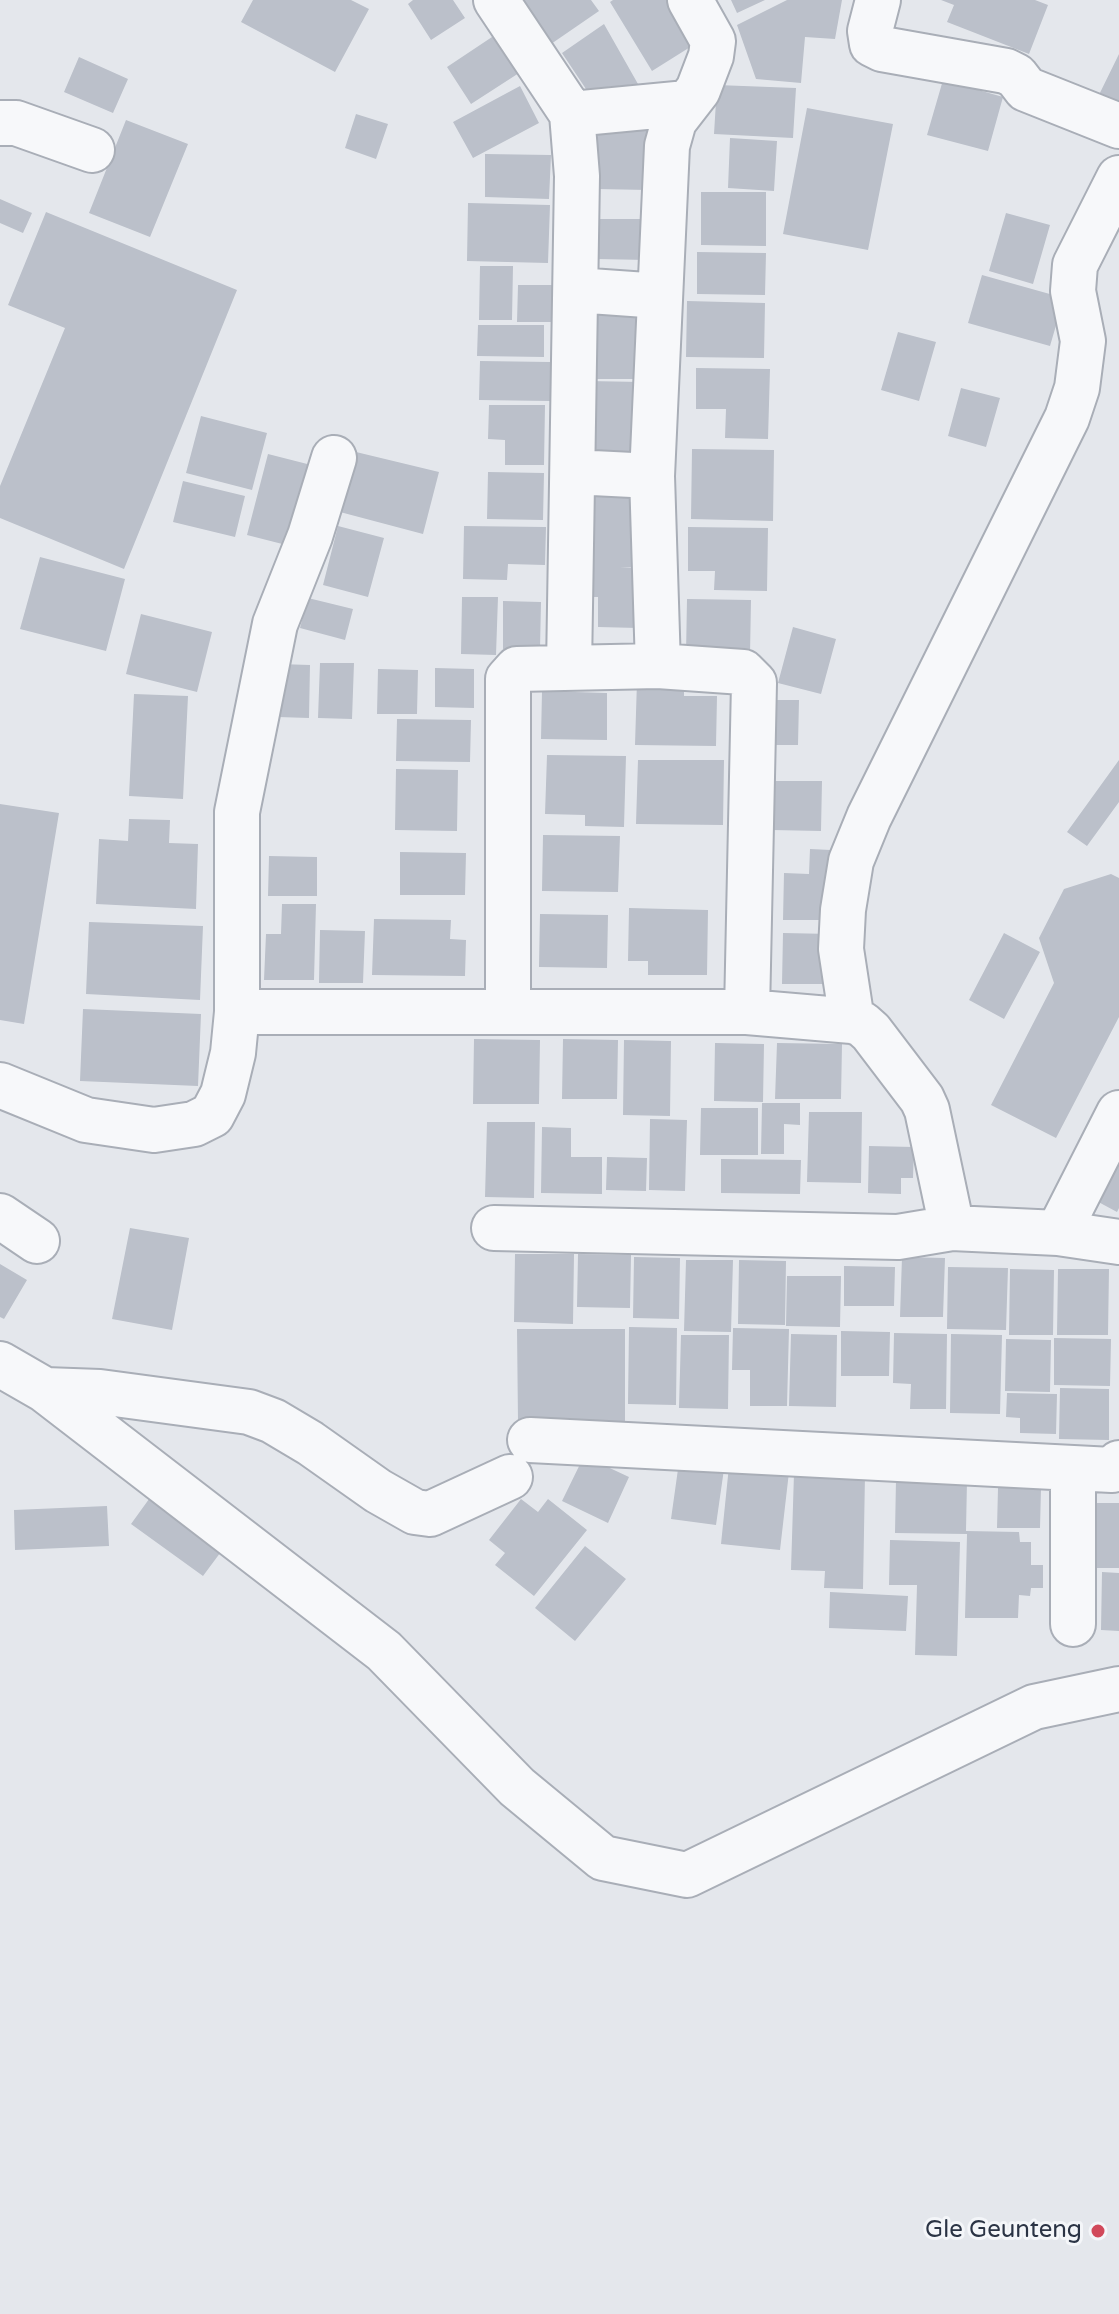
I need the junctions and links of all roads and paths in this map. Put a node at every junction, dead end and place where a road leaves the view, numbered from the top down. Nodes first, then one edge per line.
1 (496, 0) edge
2 (690, 0) edge
3 (878, 0) edge
4 (687, 103) junction
5 (572, 114) junction
6 (0, 123) edge
7 (1119, 126) edge
8 (92, 150) dead end
9 (1119, 178) edge
10 (576, 290) junction
11 (660, 296) junction
12 (334, 458) dead end
13 (573, 472) junction
14 (652, 476) junction
15 (658, 666) junction
16 (569, 668) junction
17 (237, 1012) junction
18 (508, 1012) junction
19 (747, 1012) junction
20 (852, 1021) junction
21 (0, 1085) edge
22 (1119, 1113) edge
23 (0, 1216) edge
24 (494, 1228) dead end
25 (952, 1228) junction
26 (1058, 1233) junction
27 (37, 1241) dead end
28 (1119, 1242) edge
29 (0, 1364) edge
30 (45, 1390) junction
31 (1119, 1463) edge
32 (1073, 1468) junction
33 (1073, 1624) dead end
34 (1119, 1689) edge

1 - 5 street
2 - 4 street
3 - 7 street
4 - 5 street
4 - 11 street
5 - 10 street
6 - 8 street
9 - 20 street
10 - 11 street
10 - 13 street
11 - 14 street
12 - 17 street
13 - 14 street
13 - 16 street
14 - 15 street
15 - 16 street
15 - 19 street
16 - 18 street
17 - 18 street
17 - 21 street
18 - 19 street
19 - 20 street
20 - 25 street
22 - 26 street
23 - 27 street
24 - 25 street
25 - 26 street
26 - 28 street
29 - 30 street
30 - 32 street
30 - 34 street
31 - 32 street
32 - 33 street

